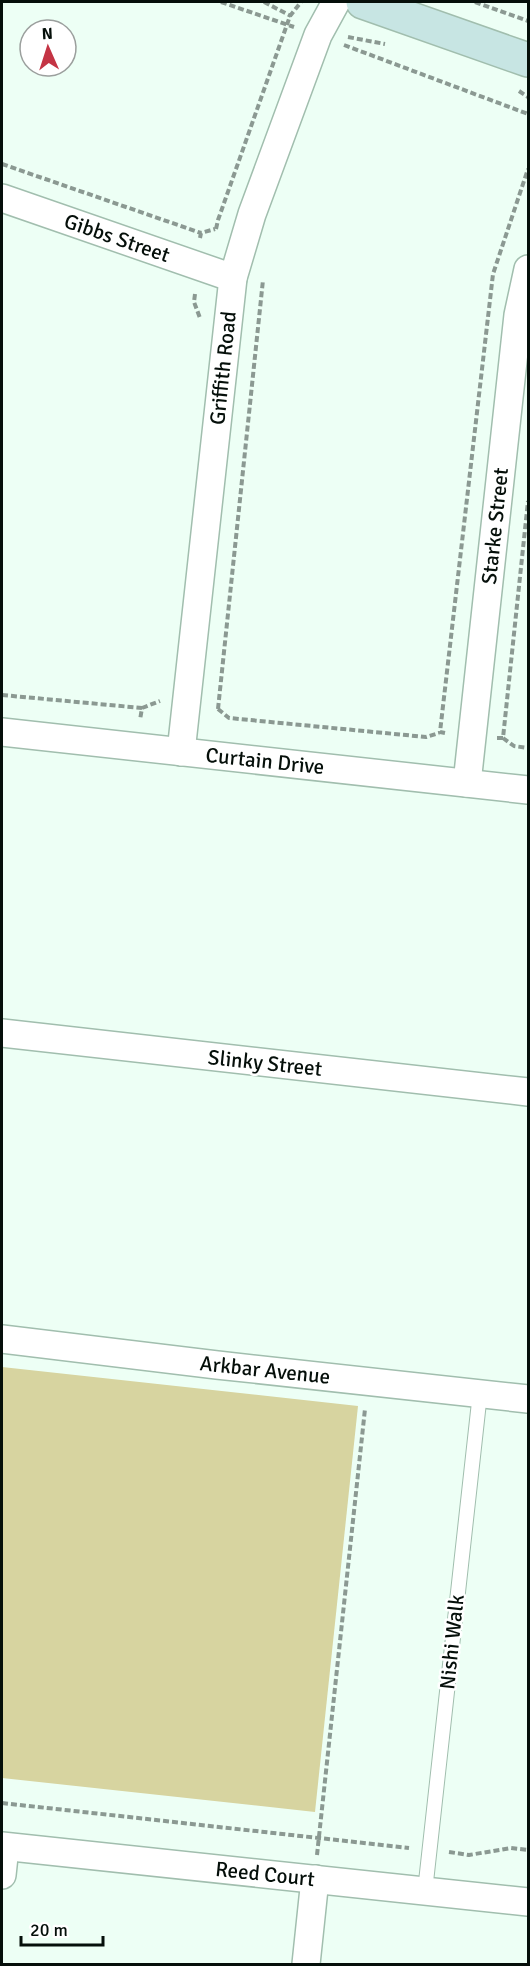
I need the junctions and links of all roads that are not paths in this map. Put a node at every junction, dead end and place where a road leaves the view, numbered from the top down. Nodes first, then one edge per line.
1 (336, 2) edge
2 (368, 3) edge
3 (528, 60) edge
4 (2, 198) edge
5 (528, 269) edge
6 (233, 278) junction
7 (2, 732) edge
8 (181, 752) junction
9 (467, 783) junction
10 (528, 790) edge
11 (2, 1033) edge
12 (528, 1092) edge
13 (2, 1339) edge
14 (480, 1393) junction
15 (528, 1398) edge
16 (3, 1846) edge
17 (2, 1875) edge
18 (315, 1879) junction
19 (425, 1891) junction
20 (528, 1902) edge
21 (306, 1965) edge

1 - 6 street, Griffith Road
2 - 3 street
4 - 6 street, Gibbs Street
5 - 9 street, Starke Street
6 - 8 street, Griffith Road
7 - 8 street, Curtain Drive
8 - 9 street, Curtain Drive
9 - 10 street, Curtain Drive
11 - 12 street, Slinky Street
13 - 14 street, Arkbar Avenue
14 - 15 street, Arkbar Avenue
14 - 19 lane, Nishi Walk
16 - 17 street
16 - 18 street, Reed Court
18 - 19 street, Reed Court
18 - 21 street
19 - 20 street, Reed Court

